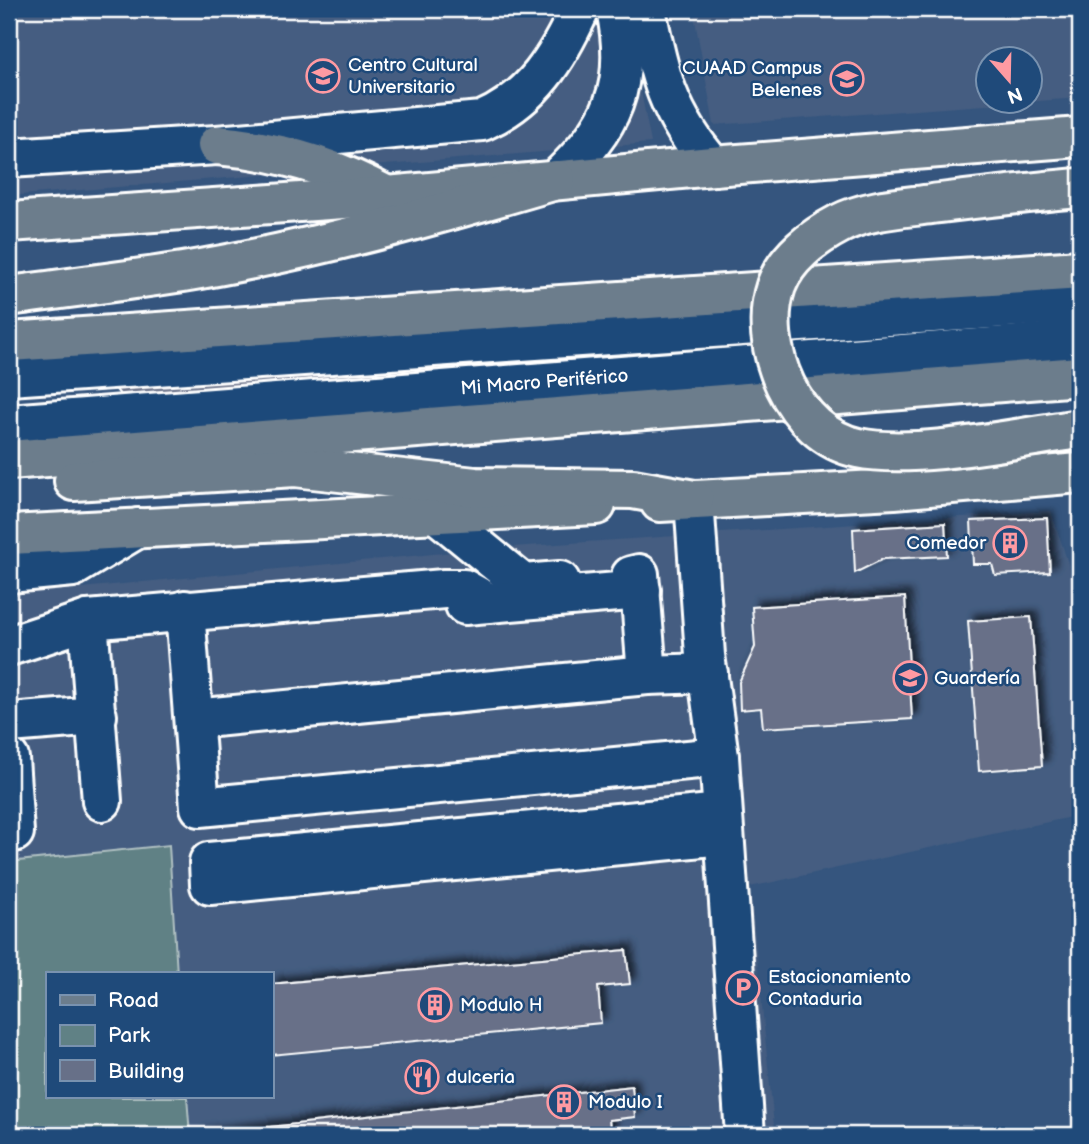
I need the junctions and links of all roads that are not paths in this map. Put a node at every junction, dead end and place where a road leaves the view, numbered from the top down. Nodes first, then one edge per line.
1 (580, 9) edge
2 (632, 13) edge
3 (1080, 136) edge
4 (217, 145) junction
5 (9, 159) edge
6 (713, 166) junction
7 (556, 180) junction
8 (1080, 188) edge
9 (387, 197) junction
10 (9, 222) edge
11 (1080, 270) edge
12 (9, 296) edge
13 (1080, 303) edge
14 (1080, 341) edge
15 (9, 342) edge
16 (9, 376) edge
17 (1080, 376) edge
18 (9, 424) edge
19 (1080, 429) edge
20 (9, 460) edge
21 (1080, 473) edge
22 (9, 485) edge
23 (694, 500) junction
24 (435, 512) junction
25 (138, 528) junction
26 (9, 535) edge
27 (9, 573) edge
28 (640, 582) junction
29 (194, 617) junction
30 (88, 620) junction
31 (9, 646) edge
32 (706, 664) junction
33 (646, 666) junction
34 (202, 709) junction
35 (97, 716) junction
36 (9, 723) edge
37 (718, 748) junction
38 (9, 758) edge
39 (102, 801) dead end
40 (723, 824) junction
41 (9, 832) edge
42 (745, 1135) edge

1 - 4 street
2 - 6 street
2 - 7 street
3 - 6 main road
4 - 5 street
4 - 9 main road
6 - 7 main road
7 - 9 main road
7 - 12 main road
8 - 19 main road, bridge
9 - 10 main road
11 - 15 main road
13 - 16 street
14 - 18 street, Mi Macro Periférico
17 - 20 main road
21 - 23 main road
22 - 23 main road
23 - 24 main road
23 - 32 street
24 - 25 main road
24 - 28 street
25 - 26 main road
25 - 27 street
28 - 29 street
28 - 33 street
29 - 30 street
29 - 34 street
30 - 31 street
30 - 35 street
32 - 33 street
32 - 37 street
33 - 34 street
34 - 37 street
35 - 36 street
35 - 39 street
37 - 40 street
38 - 41 street
40 - 40 street
40 - 42 street

